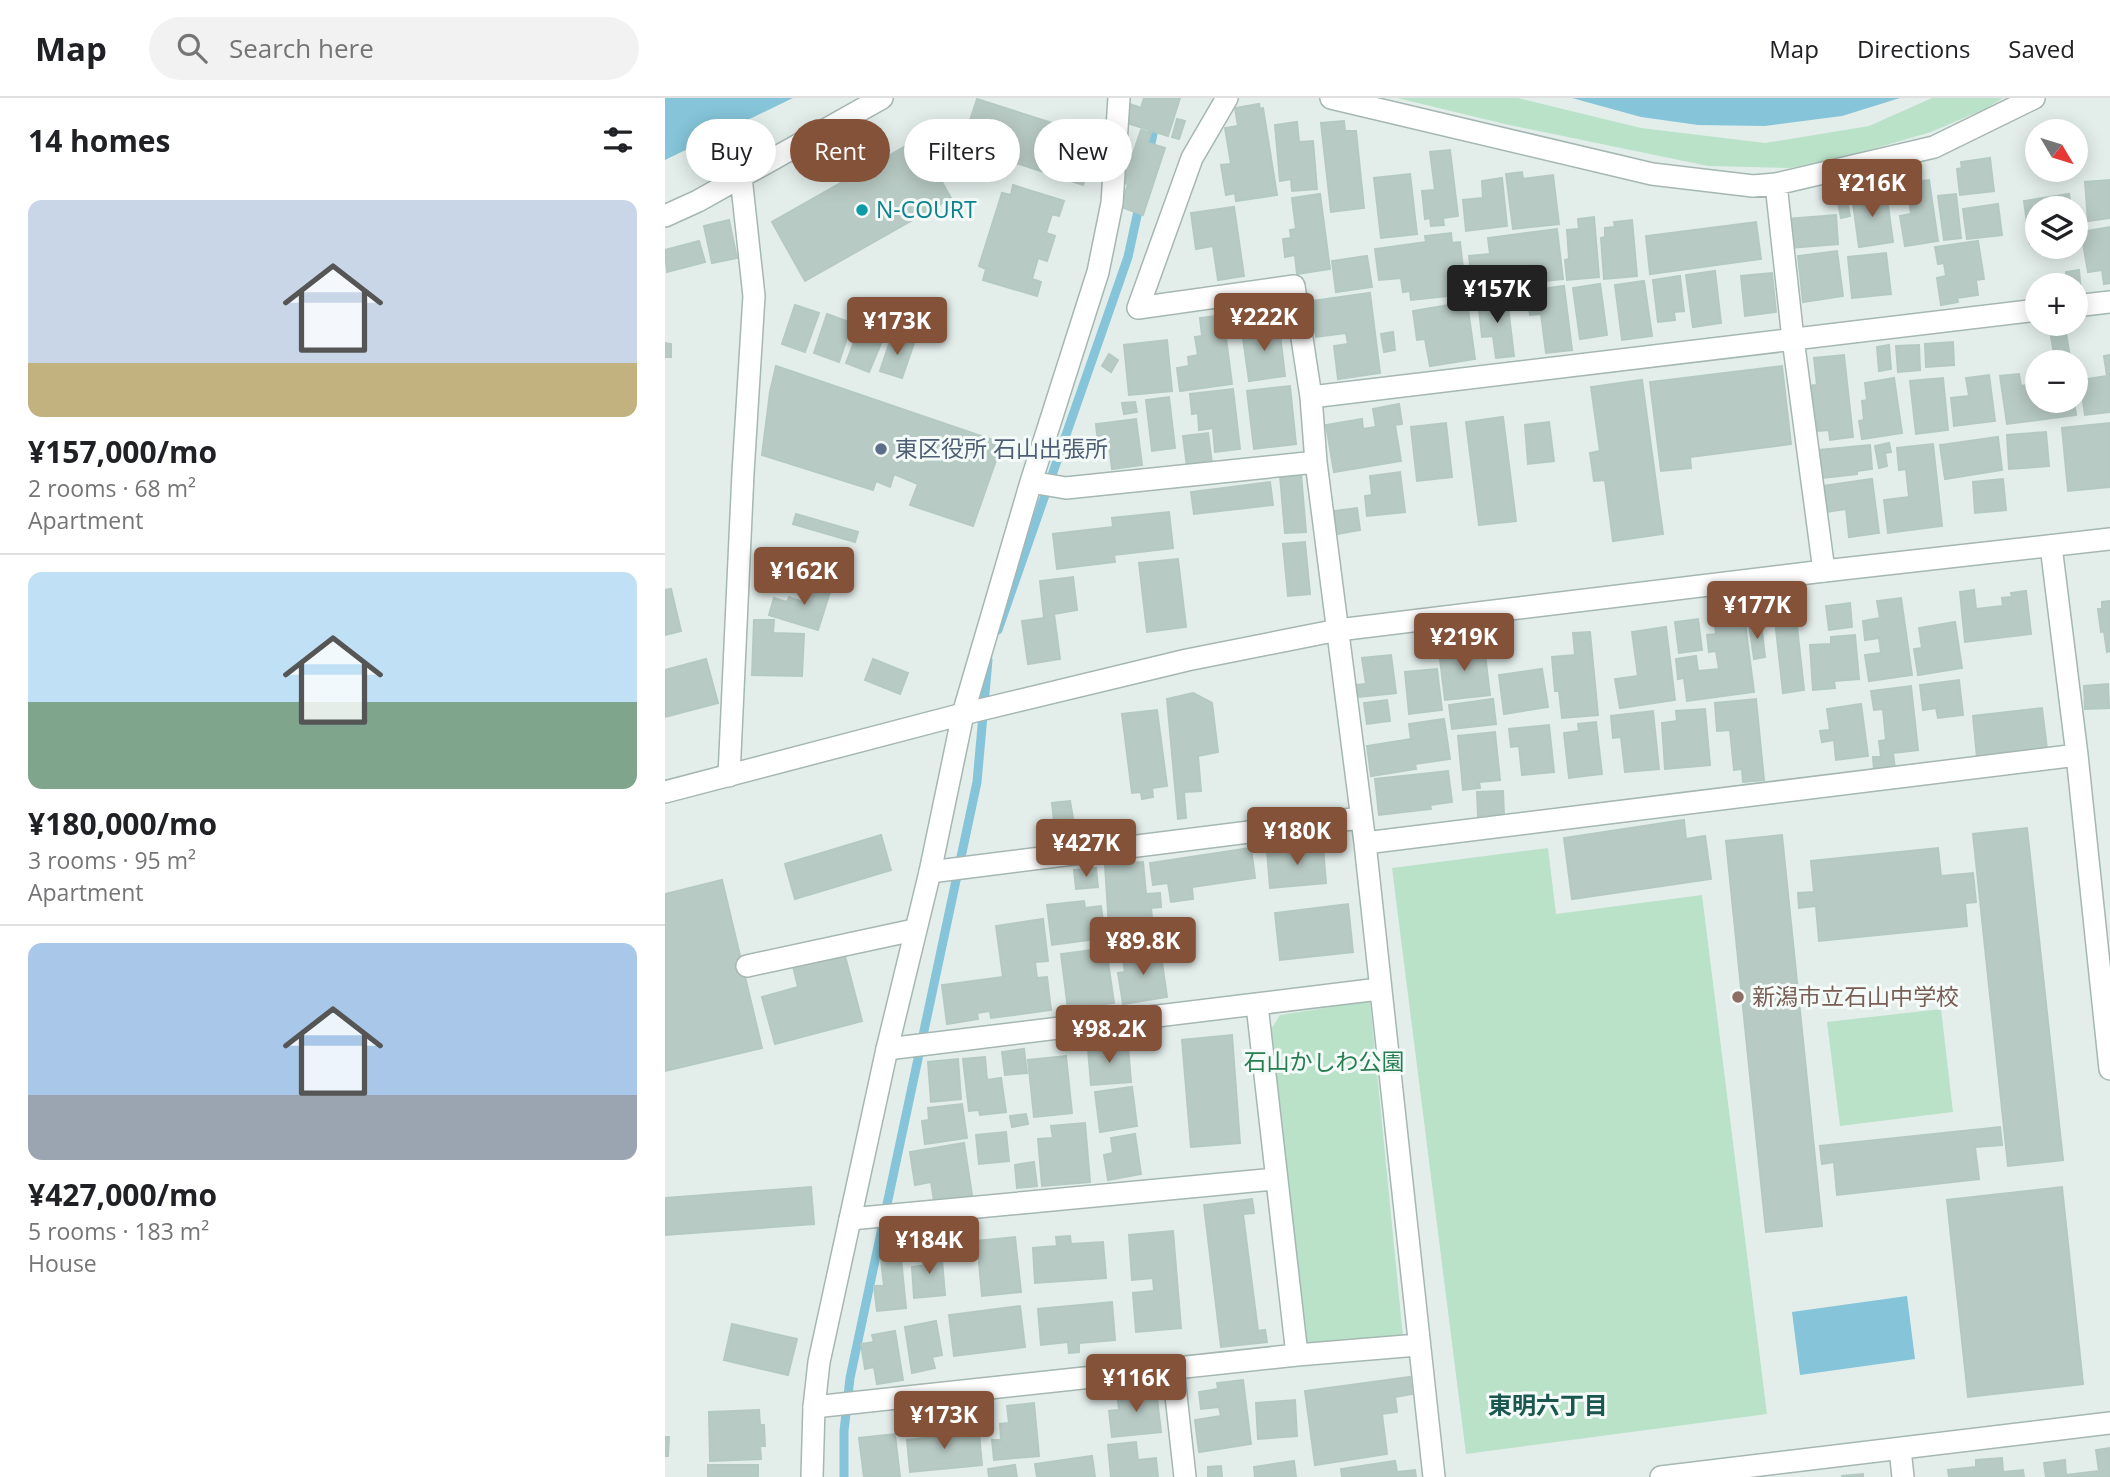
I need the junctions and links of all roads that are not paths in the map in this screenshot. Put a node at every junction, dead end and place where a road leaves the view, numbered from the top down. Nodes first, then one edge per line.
1 (882, 98) edge
2 (1119, 98) edge
3 (1227, 98) edge
4 (1331, 98) edge
5 (2034, 98) edge
6 (776, 157) edge
7 (732, 182) edge
8 (742, 182) edge
9 (1776, 184) junction
10 (665, 216) edge
11 (2110, 302) edge
12 (2088, 305) edge
13 (2025, 311) edge
14 (1793, 339) junction
15 (1311, 397) junction
16 (1316, 462) junction
17 (1031, 482) junction
18 (2110, 539) edge
19 (2050, 546) junction
20 (1824, 571) junction
21 (1338, 630) junction
22 (963, 714) junction
23 (2077, 755) junction
24 (729, 776) junction
25 (665, 792) edge
26 (1360, 818) junction
27 (1365, 843) junction
28 (930, 872) junction
29 (914, 930) junction
30 (747, 966) dead end
31 (1379, 989) junction
32 (1257, 1005) junction
33 (887, 1049) junction
34 (2110, 1069) edge
35 (1275, 1179) junction
36 (850, 1219) junction
37 (1418, 1345) junction
38 (1297, 1355) junction
39 (1173, 1368) junction
40 (814, 1408) junction
41 (2110, 1423) edge
42 (1900, 1449) junction
43 (812, 1477) edge
44 (1185, 1477) edge
45 (1434, 1477) edge
46 (1661, 1477) edge
47 (1903, 1477) edge

1 - 6 street
2 - 17 street
3 - 15 street
4 - 9 street
5 - 9 street
7 - 10 street
8 - 24 street
9 - 14 street
11 - 12 street
13 - 14 street
14 - 15 street
14 - 20 street
15 - 16 street
16 - 17 street
16 - 21 street
17 - 22 street
18 - 19 street
19 - 20 street
19 - 23 street
20 - 21 street
21 - 22 street
21 - 26 street
22 - 24 street
22 - 28 street
23 - 27 street
23 - 34 street
24 - 25 street
26 - 27 street
26 - 28 street
27 - 31 street
28 - 29 street
29 - 30 street
29 - 33 street
31 - 32 street
31 - 37 street
32 - 33 street
32 - 35 street
33 - 36 street
35 - 36 street
35 - 38 street
36 - 40 street
37 - 38 street
37 - 45 street
38 - 39 street
39 - 40 street
39 - 44 street
40 - 43 street
41 - 42 street
42 - 46 street
42 - 47 street

